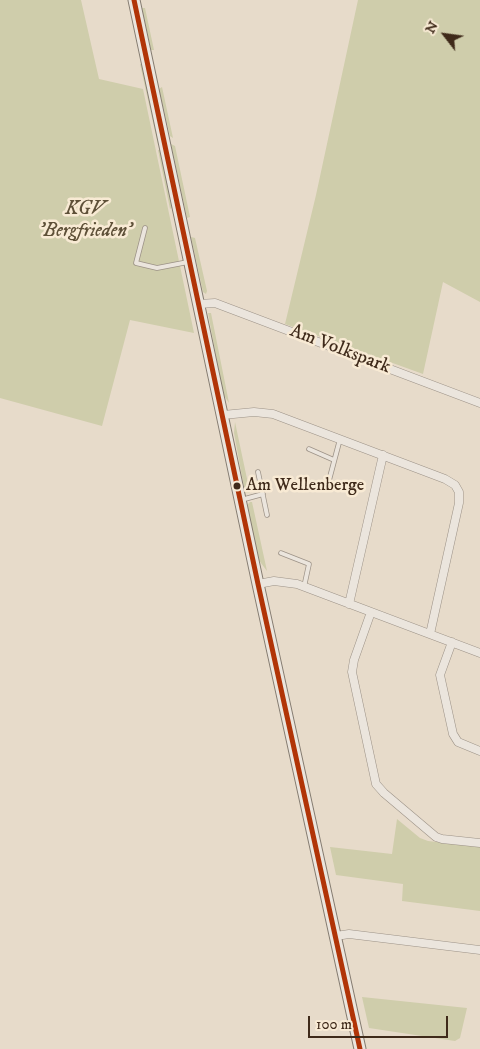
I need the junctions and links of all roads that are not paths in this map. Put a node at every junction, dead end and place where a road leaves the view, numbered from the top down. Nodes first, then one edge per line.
1 (134, 0) edge
2 (145, 228) dead end
3 (190, 261) junction
4 (199, 304) junction
5 (480, 402) edge
6 (223, 415) junction
7 (340, 439) junction
8 (309, 449) dead end
9 (383, 455) junction
10 (334, 460) junction
11 (258, 472) dead end
12 (327, 488) dead end
13 (263, 494) junction
14 (241, 500) junction
15 (267, 515) dead end
16 (282, 553) dead end
17 (258, 584) junction
18 (304, 587) junction
19 (349, 604) junction
20 (371, 612) junction
21 (430, 634) junction
22 (452, 642) junction
23 (480, 653) edge
24 (480, 751) edge
25 (480, 843) edge
26 (336, 936) junction
27 (480, 950) edge
28 (360, 1049) edge

1 - 3 street
2 - 3 lane
3 - 4 street
4 - 5 street, Am Volkspark
4 - 6 street
6 - 7 street
6 - 14 street
7 - 9 street
7 - 10 lane
8 - 10 lane
9 - 19 street
9 - 21 street
10 - 12 lane
11 - 13 lane
13 - 14 lane
13 - 15 lane
14 - 17 street
16 - 18 lane
17 - 18 street
17 - 26 street
18 - 19 street
19 - 20 street
20 - 21 street
20 - 25 street
21 - 22 street
22 - 23 street
22 - 24 street
26 - 27 street
26 - 28 street

